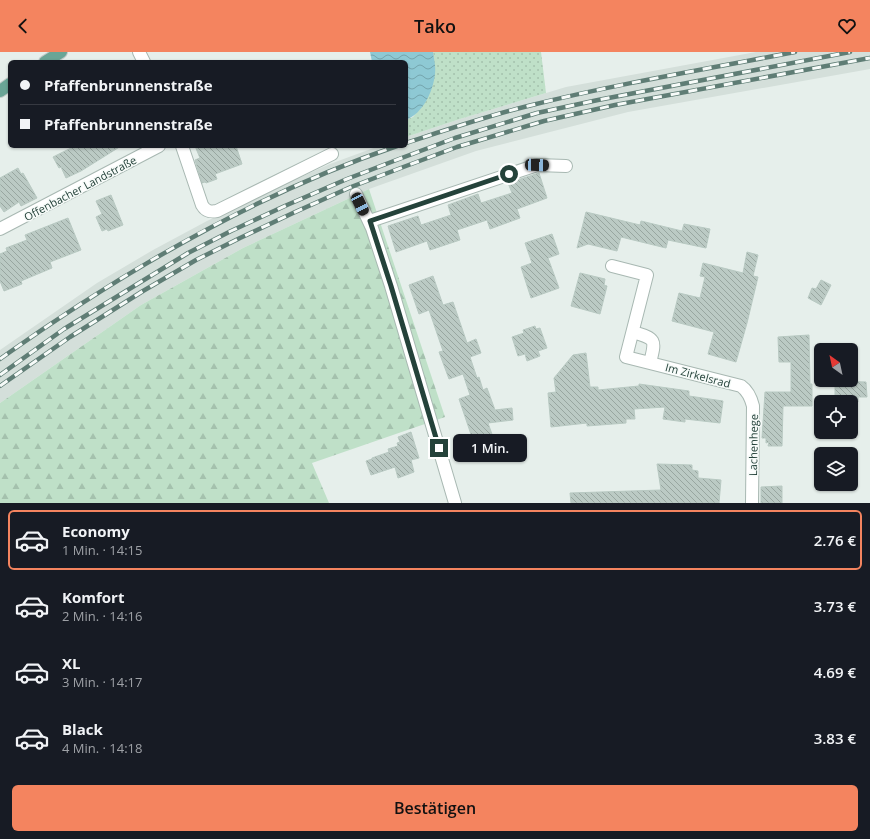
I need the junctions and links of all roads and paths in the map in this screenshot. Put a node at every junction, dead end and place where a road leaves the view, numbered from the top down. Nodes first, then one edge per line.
1 (61, 52) edge
2 (48, 60) edge
3 (155, 148) edge
4 (183, 148) edge
5 (332, 154) dead end
6 (566, 166) dead end
7 (356, 194) dead end
8 (370, 221) junction
9 (0, 229) edge
10 (612, 266) dead end
11 (633, 332) junction
12 (650, 363) junction
13 (745, 389) joint
14 (455, 503) edge
15 (752, 503) edge

1 - 2 main road
3 - 9 street, Offenbacher Landstraße
4 - 5 street
6 - 8 street
7 - 8 street
8 - 14 street
10 - 11 street, Im Zirkelsrad
11 - 12 street, Im Zirkelsrad
11 - 12 street, Im Zirkelsrad
12 - 13 street, Im Zirkelsrad
13 - 15 street, Lachenhege

